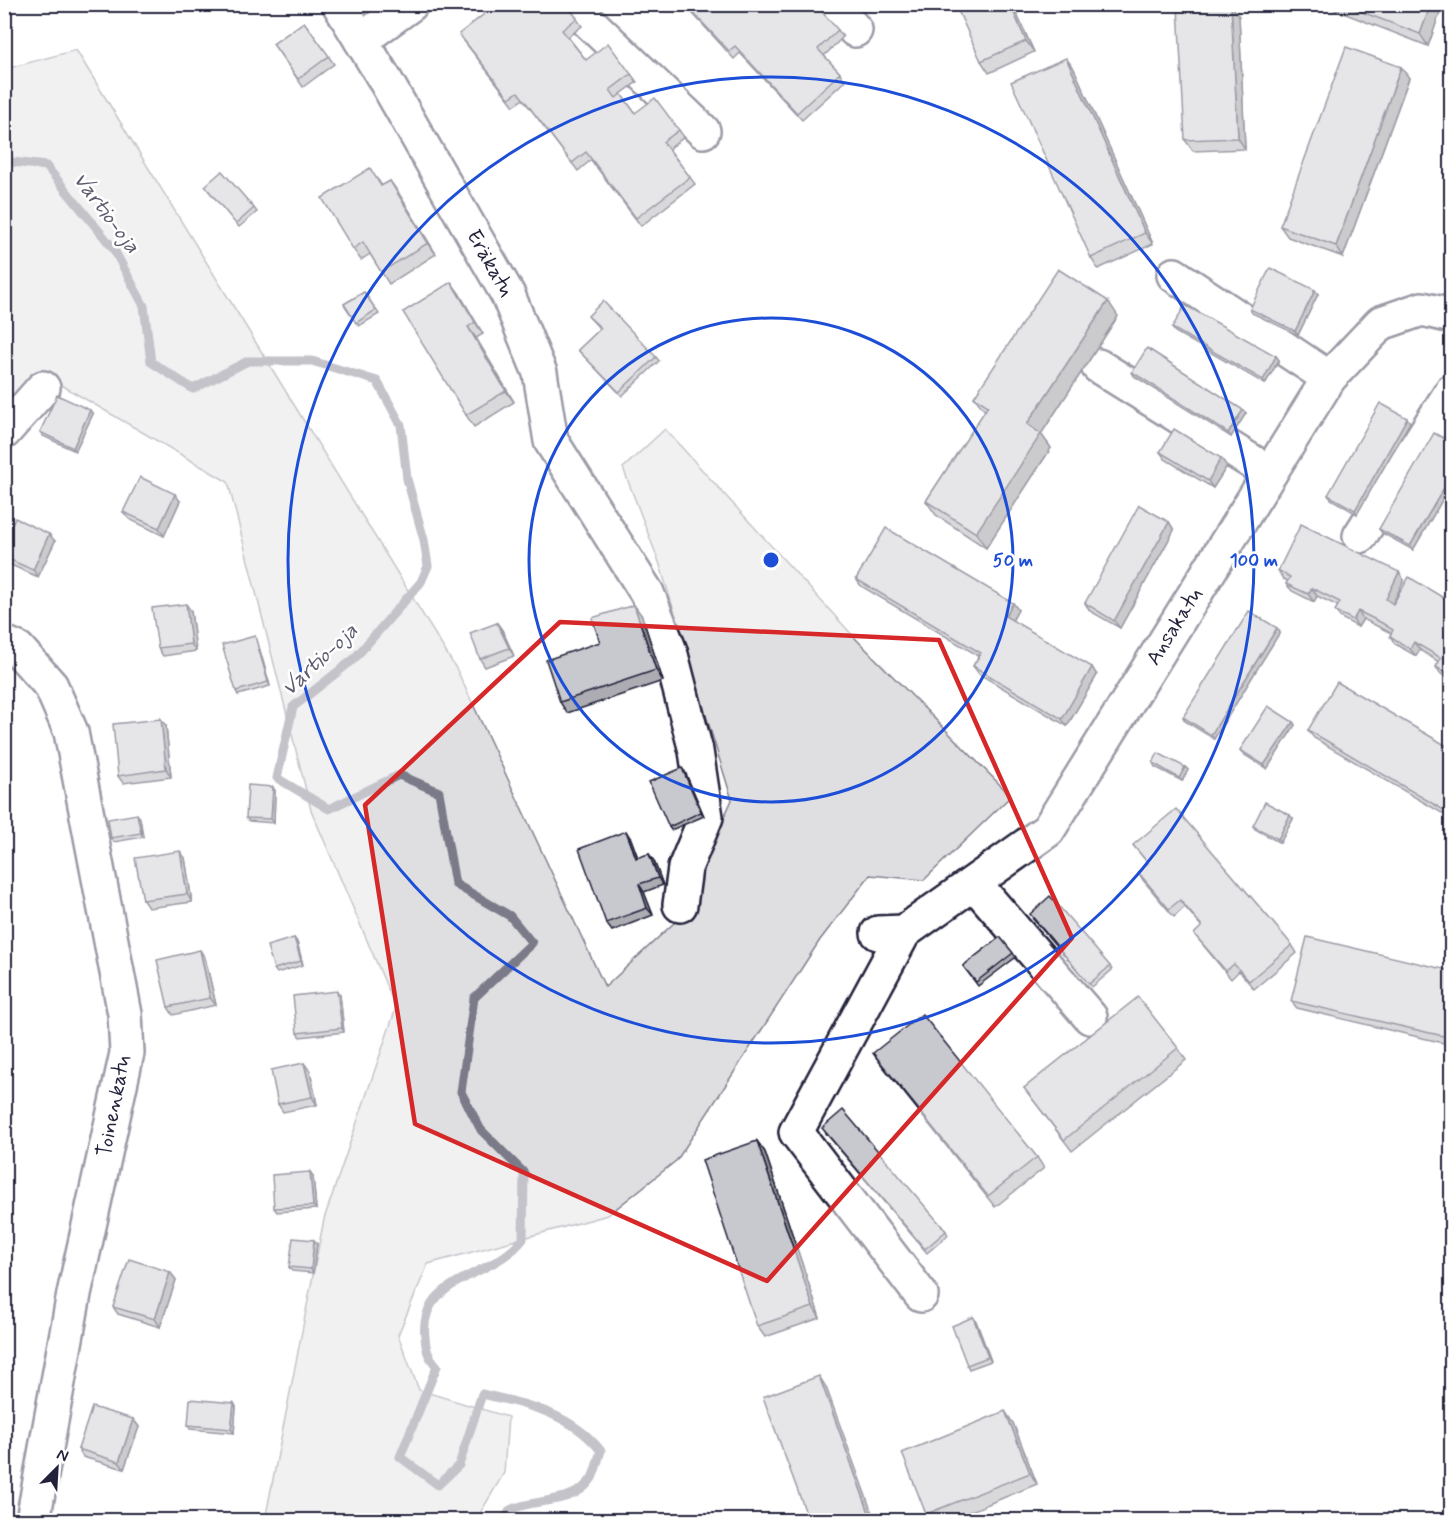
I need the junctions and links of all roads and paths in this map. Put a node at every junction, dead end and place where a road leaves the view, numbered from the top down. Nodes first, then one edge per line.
1 (339, 4) edge
2 (411, 4) edge
3 (577, 4) edge
4 (832, 4) edge
5 (855, 30) dead end
6 (361, 40) junction
7 (703, 131) dead end
8 (1174, 275) dead end
9 (1452, 316) edge
10 (1098, 366) dead end
11 (1329, 378) junction
12 (43, 388) dead end
13 (1452, 392) edge
14 (4, 432) edge
15 (1270, 473) junction
16 (1360, 536) dead end
17 (4, 643) edge
18 (974, 883) junction
19 (680, 905) dead end
20 (1090, 1017) dead end
21 (921, 1294) dead end
22 (33, 1521) edge

1 - 6 street, Eräkatu
2 - 6 street
3 - 7 street
4 - 5 street
6 - 19 street, Eräkatu
8 - 11 street
9 - 11 street, Ansakatu
10 - 15 street
11 - 15 street, Ansakatu
12 - 14 street
13 - 16 street
15 - 18 street, Ansakatu
17 - 22 street, Toinenkatu
18 - 20 street
18 - 21 street, Ansakatu

